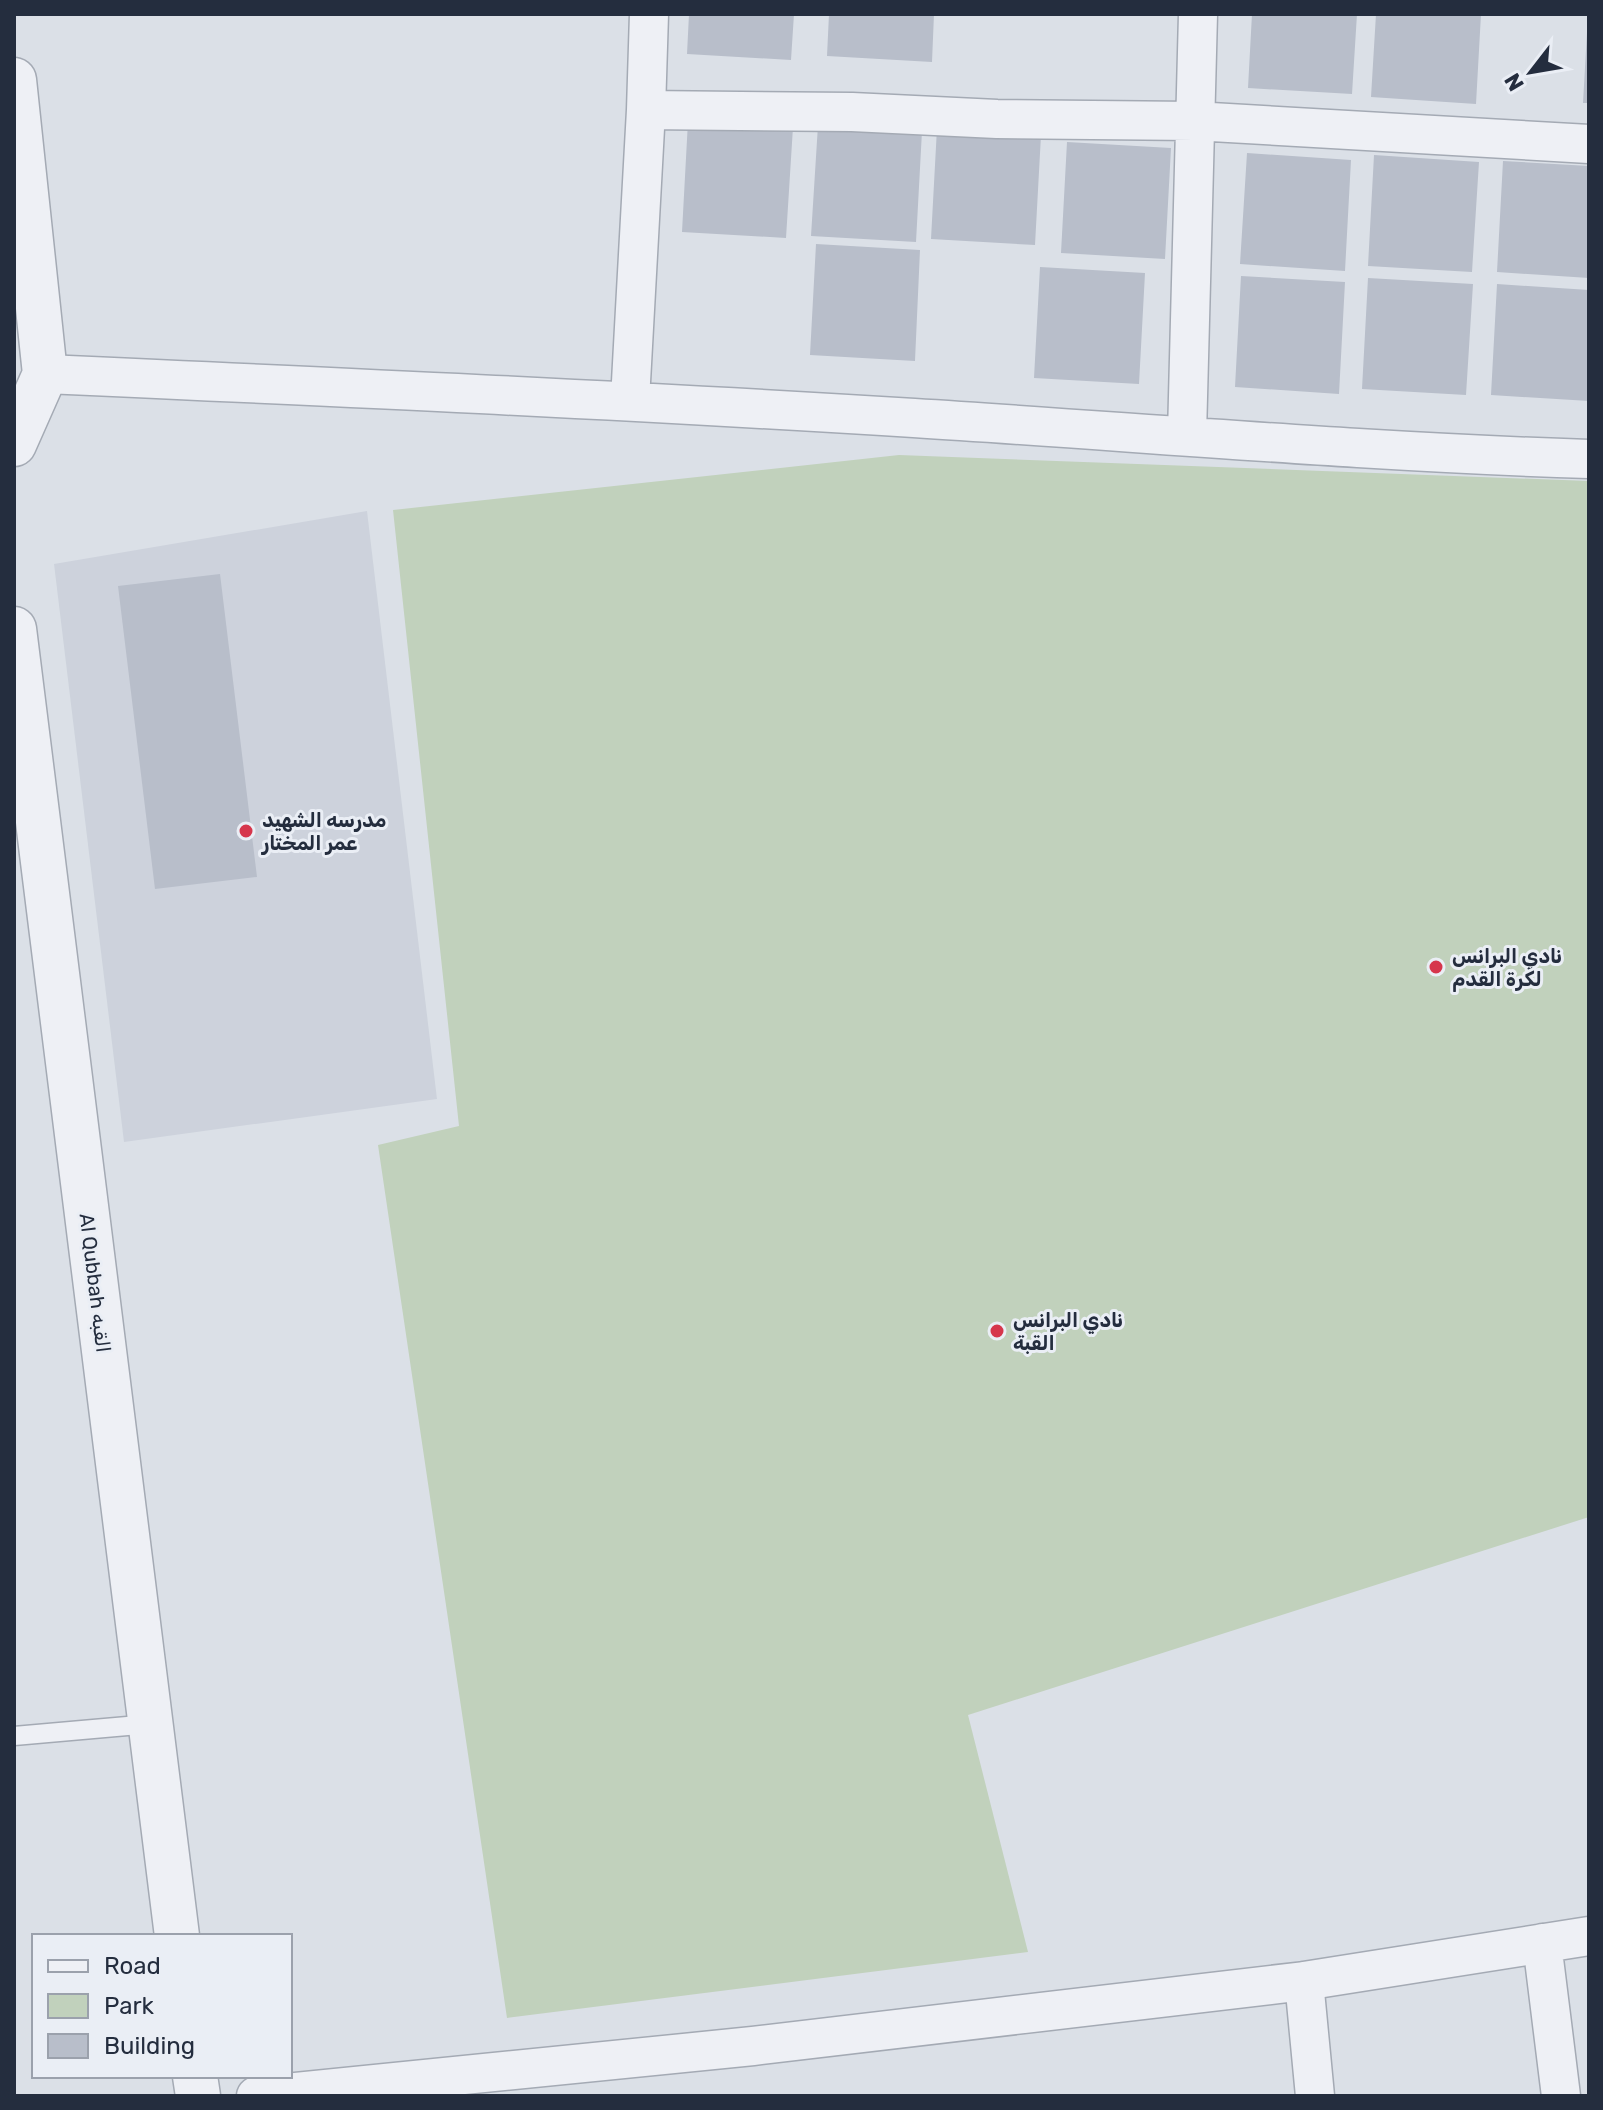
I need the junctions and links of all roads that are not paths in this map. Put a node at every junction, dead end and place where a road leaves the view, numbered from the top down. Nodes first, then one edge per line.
1 (649, 14) edge
2 (1198, 14) edge
3 (14, 80) edge
4 (646, 110) junction
5 (1194, 121) junction
6 (1589, 144) edge
7 (45, 374) junction
8 (630, 400) junction
9 (1187, 435) junction
10 (14, 444) edge
11 (1589, 459) edge
12 (14, 629) edge
13 (150, 1724) junction
14 (14, 1736) edge
15 (177, 1934) edge
16 (1589, 1936) edge
17 (1542, 1943) junction
18 (1304, 1981) junction
19 (256, 2096) edge
20 (1315, 2096) edge
21 (1561, 2096) edge

1 - 4 street
2 - 5 street
3 - 7 street
4 - 5 street
4 - 8 street
5 - 6 street
5 - 9 street
7 - 8 street
7 - 10 street
8 - 9 street
9 - 11 street
12 - 13 street, Al Qubbah القبه
13 - 14 lane
13 - 15 street, Al Qubbah القبه
16 - 17 street
17 - 18 street
17 - 21 street
18 - 19 street
18 - 20 street

